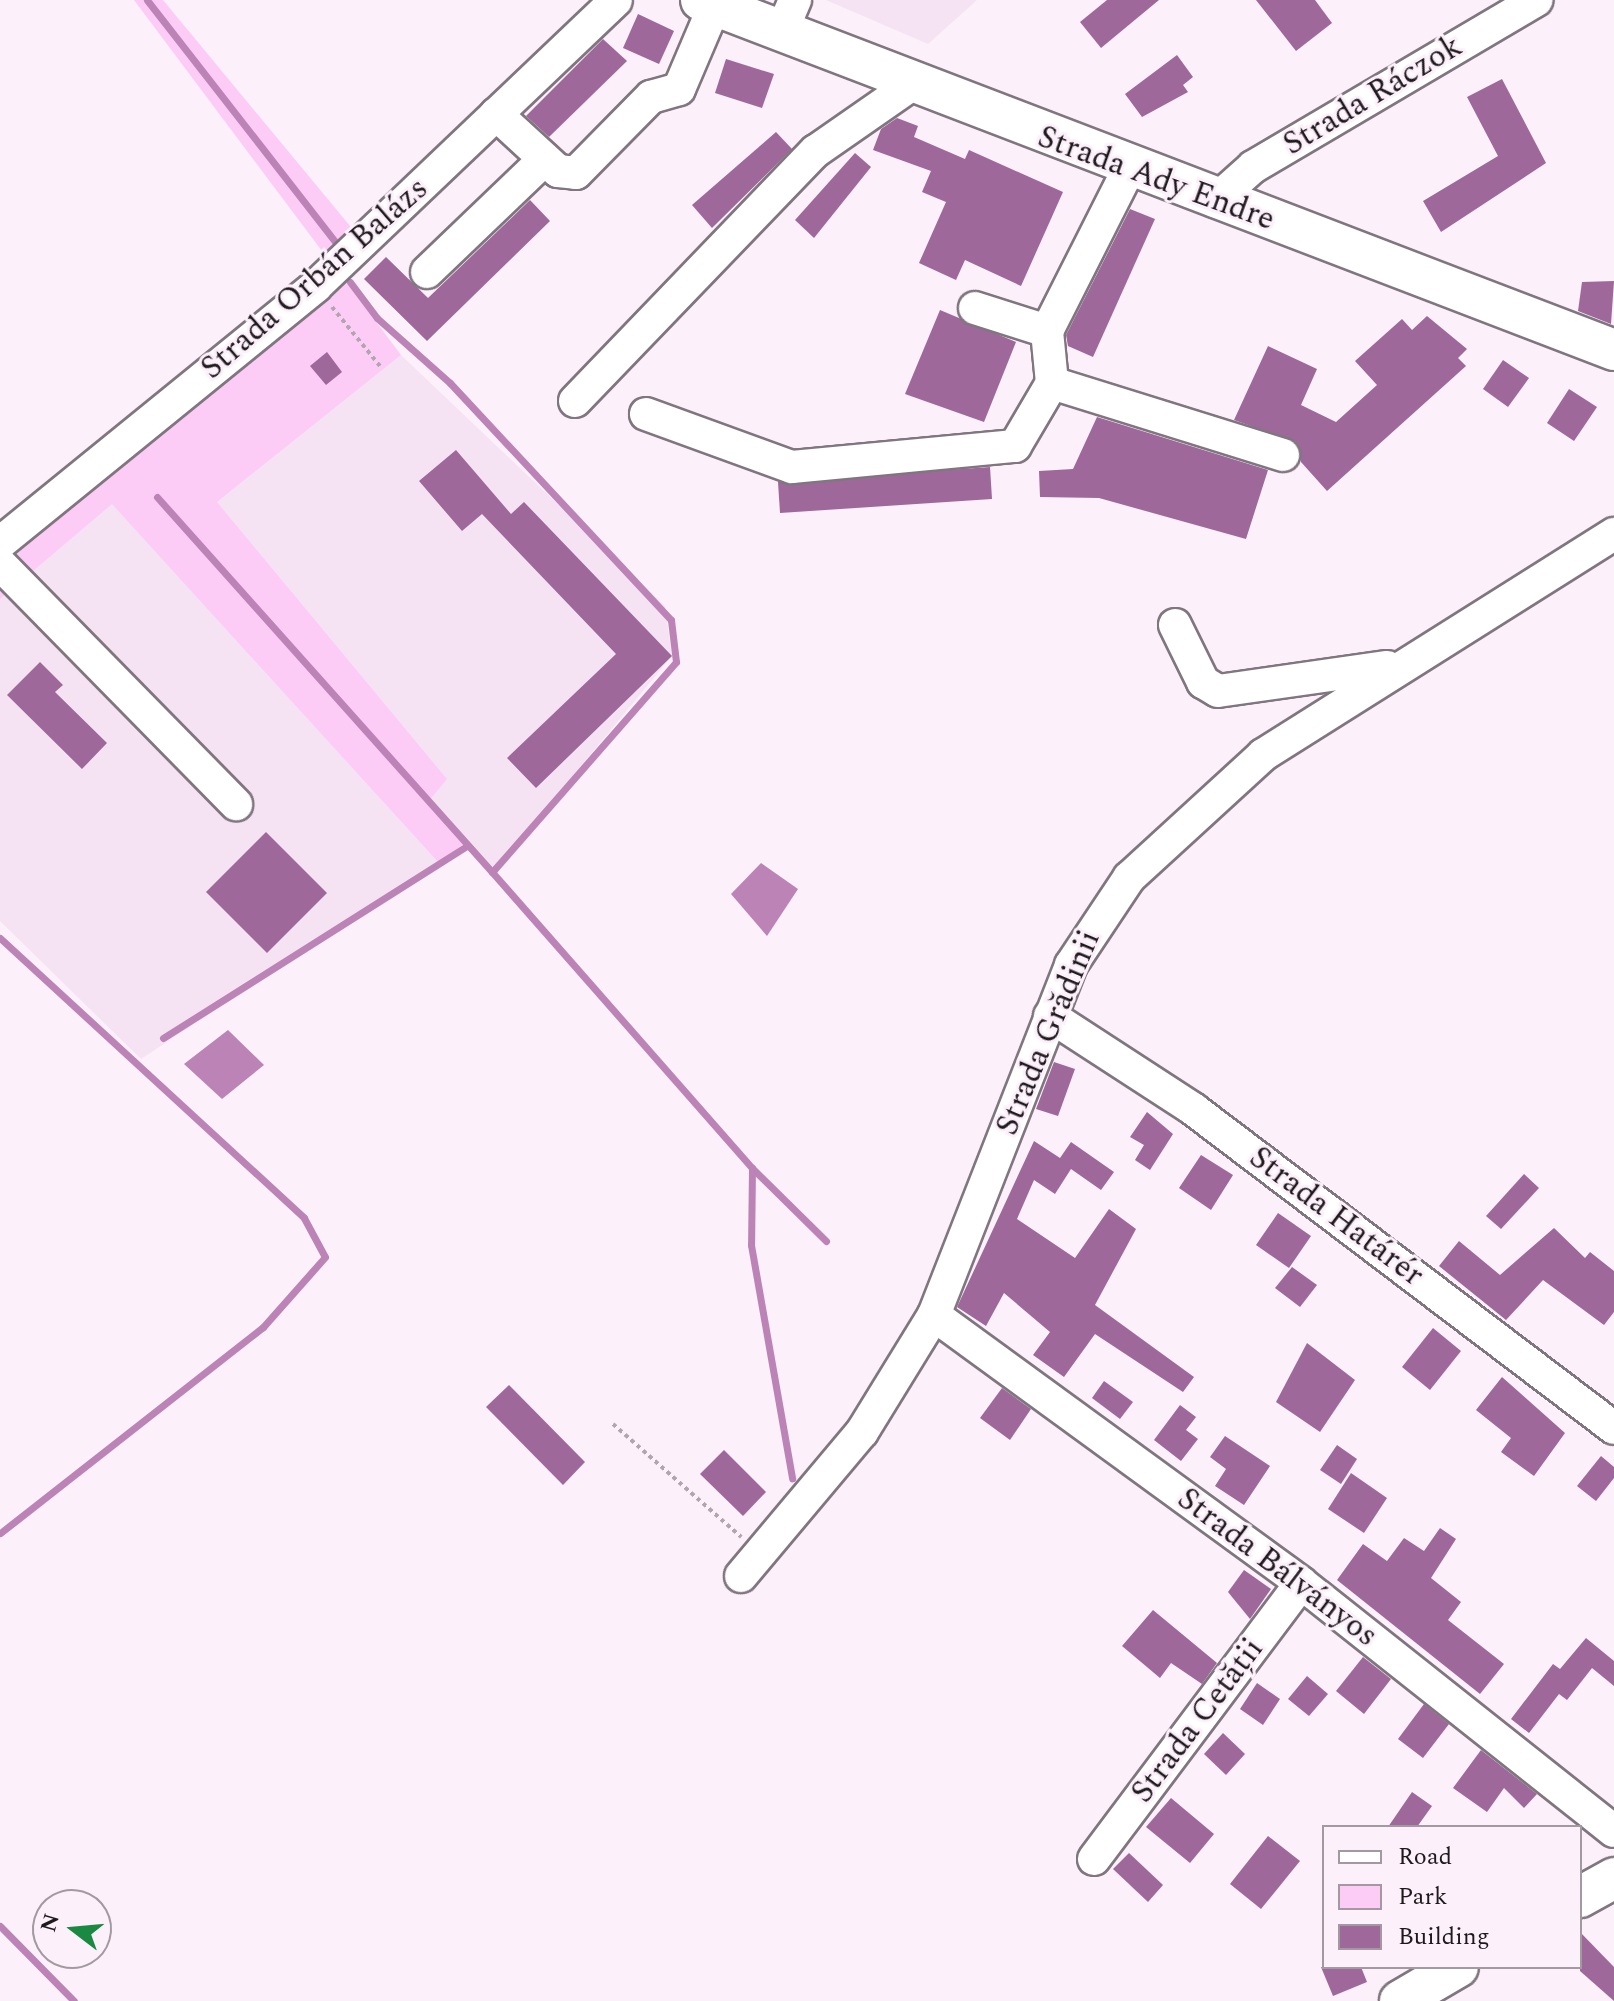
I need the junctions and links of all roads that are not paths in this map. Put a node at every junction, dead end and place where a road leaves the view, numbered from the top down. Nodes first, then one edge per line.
1 (616, 0) edge
2 (1537, 0) edge
3 (707, 4) edge
4 (788, 17) edge
5 (911, 85) junction
6 (496, 114) junction
7 (545, 159) junction
8 (1129, 169) junction
9 (1215, 201) junction
10 (427, 272) dead end
11 (975, 308) dead end
12 (1047, 331) junction
13 (1614, 350) edge
14 (1052, 383) junction
15 (575, 401) dead end
16 (646, 414) dead end
17 (1283, 455) dead end
18 (1614, 534) edge
19 (0, 543) edge
20 (0, 564) edge
21 (1175, 625) dead end
22 (1394, 666) junction
23 (236, 804) dead end
24 (1050, 1016) junction
25 (934, 1315) junction
26 (1614, 1428) edge
27 (741, 1576) dead end
28 (1301, 1583) junction
29 (1614, 1831) edge
30 (1094, 1859) dead end
31 (1614, 1878) edge
32 (1582, 1896) edge
33 (1455, 1969) edge
34 (1400, 2001) edge

1 - 6 street, Strada Orbán Balázs
2 - 9 street, Strada Ráczok
3 - 4 main road, Strada Ady Endre
3 - 7 street
4 - 5 main road, Strada Ady Endre
5 - 8 main road, Strada Ady Endre
5 - 15 street
6 - 7 street
6 - 19 street, Strada Orbán Balázs
7 - 10 street
8 - 9 main road, Strada Ady Endre
8 - 12 street
9 - 13 main road, Strada Ady Endre
11 - 12 street
12 - 14 street
14 - 16 street
14 - 17 street
18 - 22 street, Strada Grădinii
20 - 23 street
21 - 22 street
22 - 24 street, Strada Grădinii
24 - 25 street, Strada Grădinii
24 - 26 street, Strada Határér
25 - 27 street, Strada Grădinii
25 - 28 street, Strada Bálványos
28 - 29 street, Strada Bálványos
28 - 30 street, Strada Cetății
31 - 32 main road
33 - 34 main road

